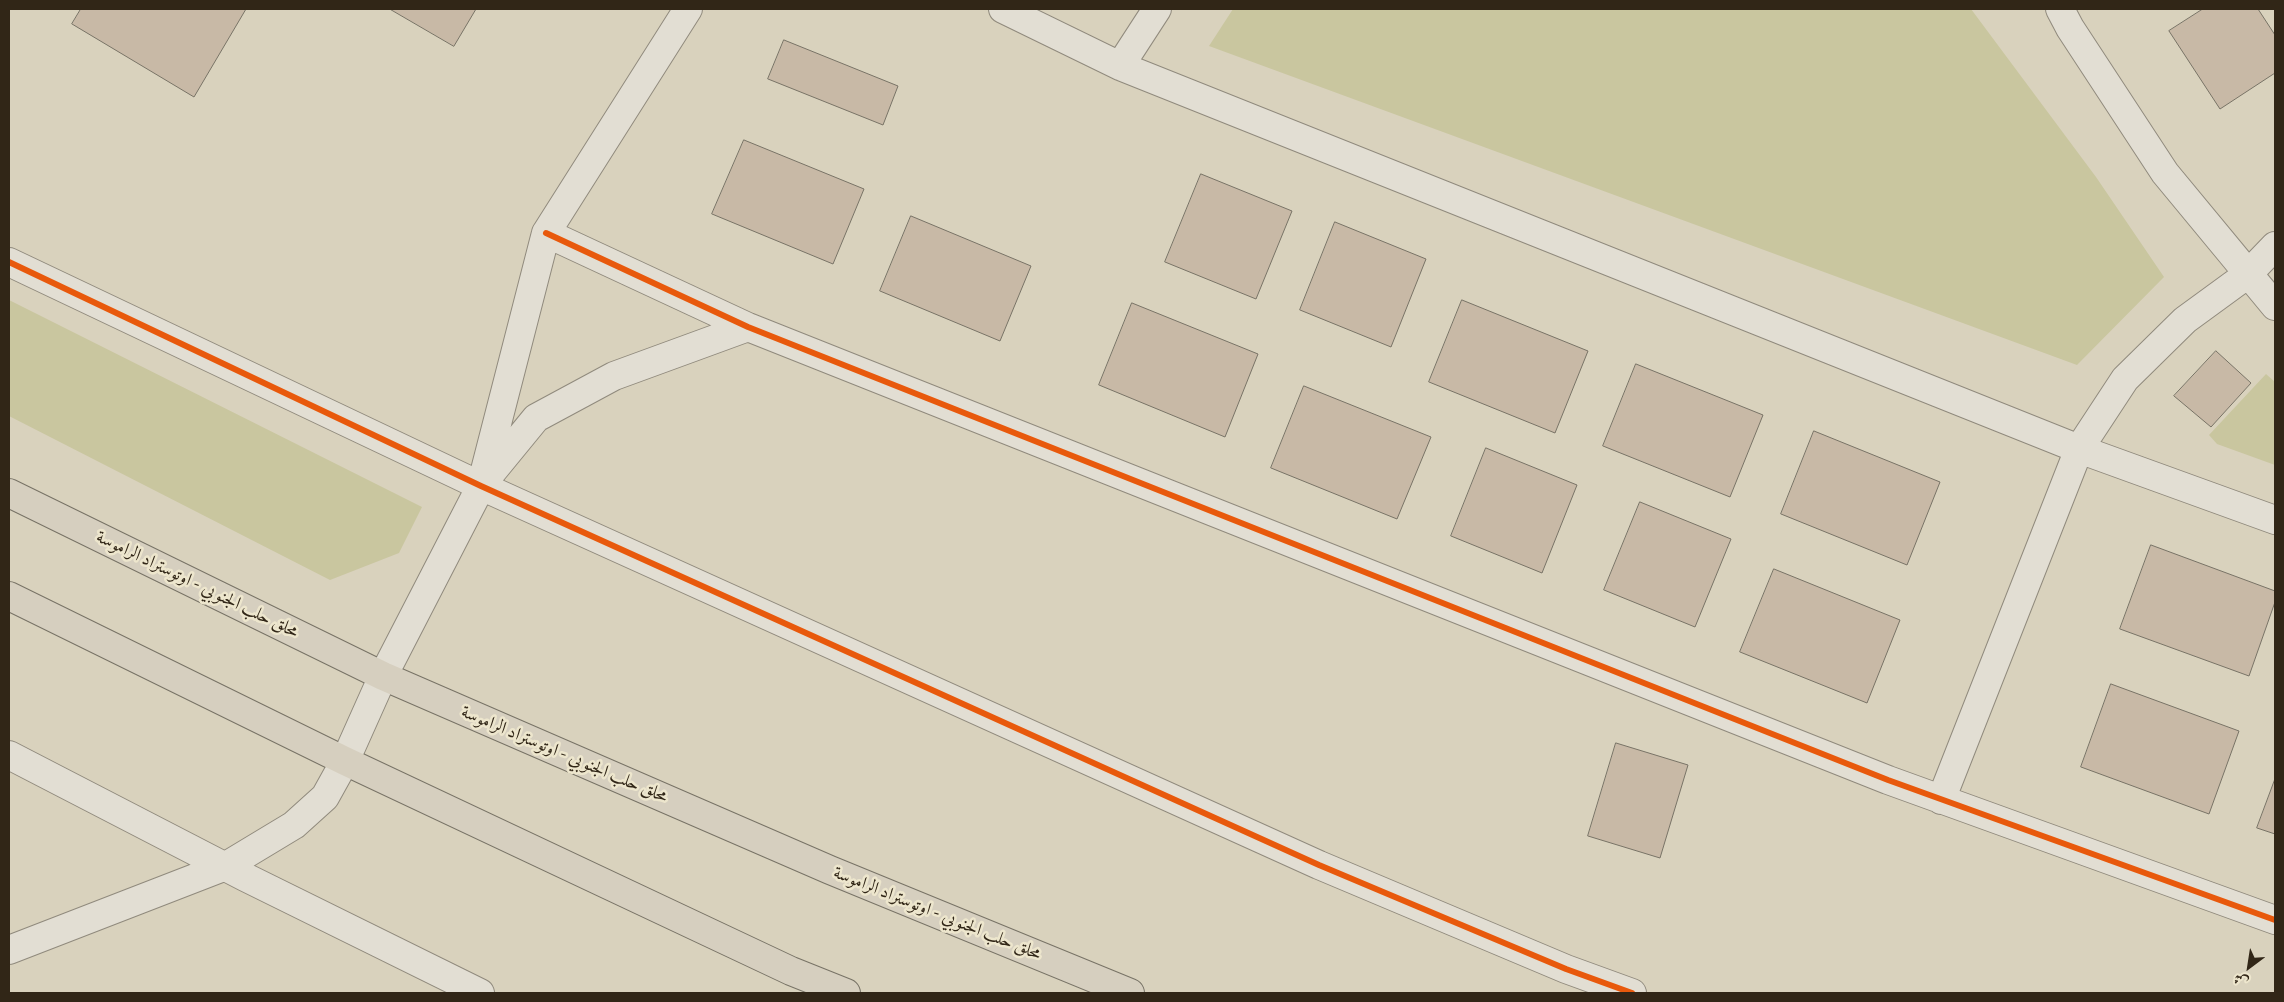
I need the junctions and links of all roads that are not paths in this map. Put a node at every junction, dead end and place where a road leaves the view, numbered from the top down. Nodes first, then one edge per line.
1 (688, 9) edge
2 (1003, 9) edge
3 (1156, 9) edge
4 (2060, 9) edge
5 (1120, 66) junction
6 (546, 233) junction
7 (2275, 246) edge
8 (9, 262) edge
9 (2248, 274) junction
10 (2275, 306) edge
11 (748, 327) junction
12 (2080, 449) junction
13 (481, 486) junction
14 (9, 493) edge
15 (2275, 520) edge
16 (9, 596) edge
17 (383, 676) junction
18 (9, 755) edge
19 (345, 761) junction
20 (1941, 800) junction
21 (226, 866) junction
22 (2275, 920) edge
23 (9, 950) edge
24 (480, 993) edge
25 (846, 993) edge
26 (1130, 993) edge
27 (1632, 993) edge

1 - 6 street
2 - 5 street
3 - 5 street
4 - 9 street
5 - 12 street
6 - 11 street
6 - 13 street
7 - 9 street
8 - 13 street
9 - 10 street
9 - 12 street
11 - 13 street
11 - 20 street
12 - 15 street
12 - 20 street
13 - 17 street
13 - 27 street
14 - 17 highway, محلق حلب الجنوبي - اوتوستراد الراموسة
16 - 19 highway
17 - 19 street
17 - 26 highway, محلق حلب الجنوبي - اوتوستراد الراموسة
18 - 21 street
19 - 21 street
19 - 25 highway
20 - 22 street
21 - 23 street
21 - 24 street

